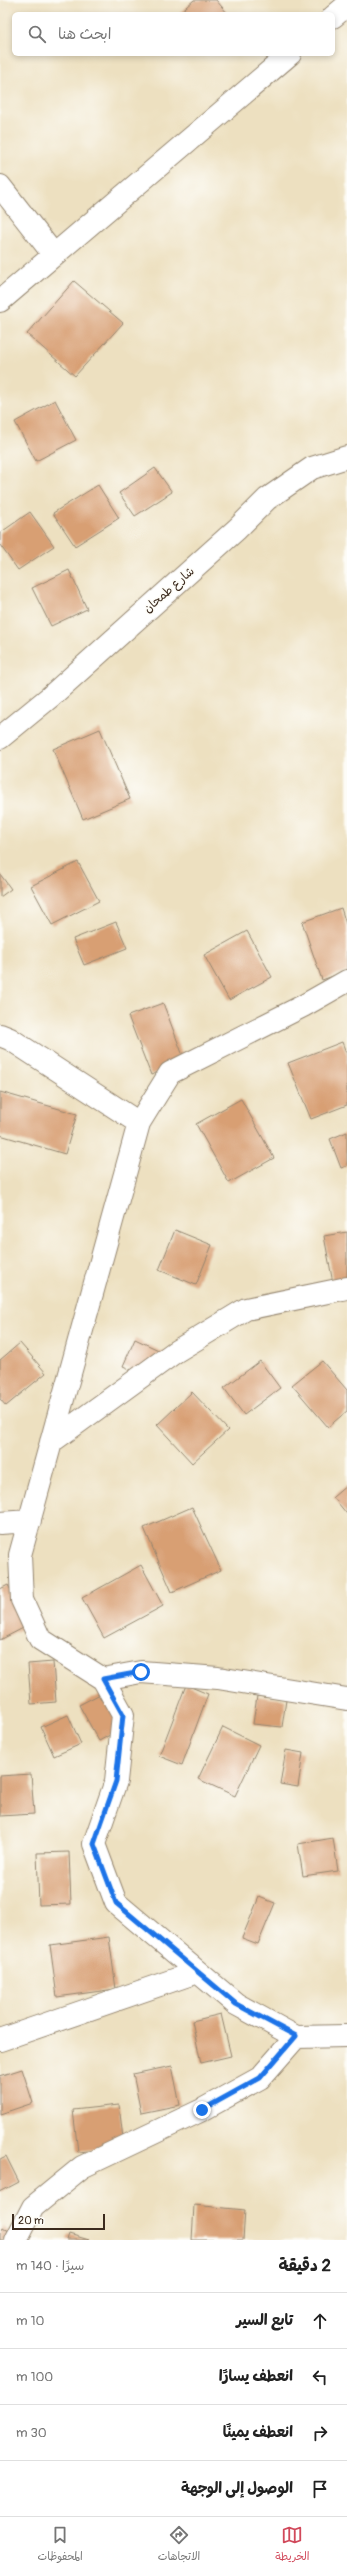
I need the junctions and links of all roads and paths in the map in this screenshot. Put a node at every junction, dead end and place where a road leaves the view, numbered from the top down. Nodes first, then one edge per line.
1 (347, 5) edge
2 (335, 15) edge
3 (288, 56) edge
4 (0, 186) edge
5 (54, 255) junction
6 (0, 302) edge
7 (347, 457) edge
8 (0, 738) edge
9 (347, 981) edge
10 (0, 1035) edge
11 (139, 1123) junction
12 (347, 1288) edge
13 (51, 1442) junction
14 (30, 1521) junction
15 (0, 1523) edge
16 (103, 1679) junction
17 (347, 1699) edge
18 (198, 1972) junction
19 (296, 2036) junction
20 (347, 2036) edge
21 (0, 2040) edge
22 (16, 2240) edge

1 - 2 street
3 - 5 street
4 - 5 street
5 - 6 street
7 - 8 street, شارع طمحان
9 - 11 street
10 - 11 street
11 - 13 street
12 - 13 street
13 - 14 street
14 - 15 street
14 - 16 street
16 - 17 street
16 - 18 street
18 - 19 street
18 - 21 street
19 - 20 street
19 - 22 street

